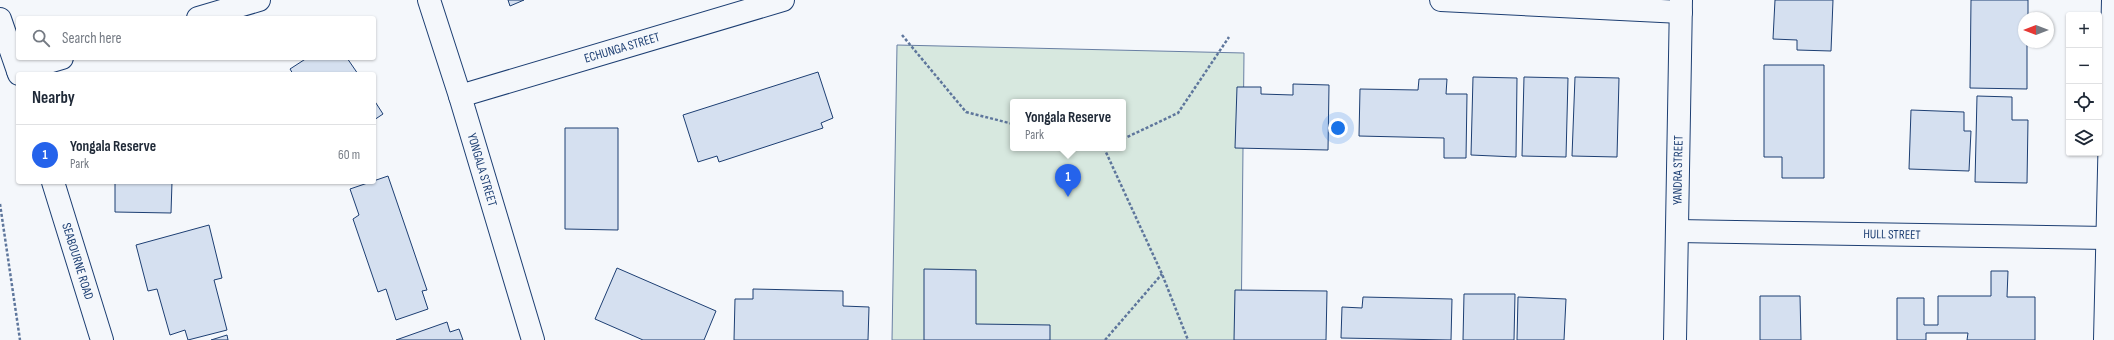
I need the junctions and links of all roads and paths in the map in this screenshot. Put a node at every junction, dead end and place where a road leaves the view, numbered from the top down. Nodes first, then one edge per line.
1 (259, 0) edge
2 (429, 0) edge
3 (783, 0) edge
4 (1441, 0) edge
5 (2113, 0) edge
6 (1681, 6) edge
7 (205, 16) edge
8 (0, 18) edge
9 (902, 35) dead end
10 (1229, 37) dead end
11 (56, 60) edge
12 (19, 72) edge
13 (22, 72) edge
14 (460, 96) junction
15 (1010, 123) edge
16 (1126, 138) edge
17 (1105, 151) edge
18 (53, 184) edge
19 (0, 204) edge
20 (1677, 231) junction
21 (2107, 238) junction
22 (1162, 274) junction
23 (20, 340) edge
24 (102, 340) edge
25 (533, 340) edge
26 (1105, 340) edge
27 (1188, 340) edge
28 (1675, 340) edge
29 (2105, 340) edge

1 - 7 street
2 - 14 street, YONGALA STREET
3 - 14 street, ECHUNGA STREET
4 - 6 street
5 - 21 street
6 - 20 street, YANDRA STREET
8 - 12 street
9 - 15 path
10 - 16 path
11 - 13 street
14 - 25 street, YONGALA STREET
17 - 22 path
18 - 24 street, SEABOURNE ROAD
19 - 23 path
20 - 21 street, HULL STREET
20 - 28 street, YANDRA STREET
21 - 29 street
22 - 26 path
22 - 27 path

